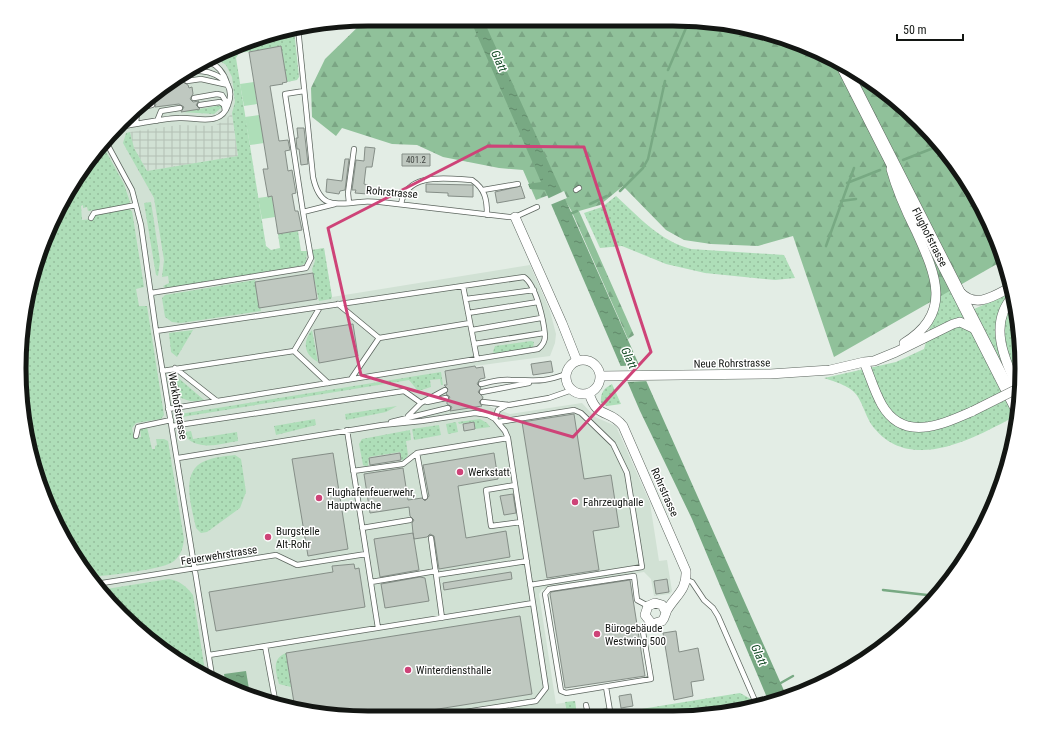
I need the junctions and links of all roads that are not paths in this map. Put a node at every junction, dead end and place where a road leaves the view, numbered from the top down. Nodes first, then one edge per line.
1 (299, 34) edge
2 (212, 64) edge
3 (200, 70) edge
4 (847, 74) edge
5 (187, 81) dead end
6 (228, 85) junction
7 (304, 91) junction
8 (194, 98) dead end
9 (200, 105) dead end
10 (228, 105) junction
11 (180, 108) dead end
12 (225, 111) junction
13 (137, 117) edge
14 (157, 121) junction
15 (136, 124) junction
16 (126, 126) edge
17 (108, 146) edge
18 (354, 149) dead end
19 (885, 149) junction
20 (518, 184) dead end
21 (483, 190) junction
22 (349, 203) junction
23 (336, 204) junction
24 (401, 204) junction
25 (136, 205) junction
26 (537, 207) dead end
27 (303, 212) junction
28 (487, 215) junction
29 (515, 217) junction
30 (91, 218) dead end
31 (464, 286) junction
32 (955, 286) junction
33 (534, 290) junction
34 (1005, 290) edge
35 (151, 293) junction
36 (466, 299) junction
37 (538, 302) junction
38 (338, 304) junction
39 (1008, 304) edge
40 (320, 307) junction
41 (468, 313) junction
42 (541, 318) junction
43 (470, 323) junction
44 (472, 330) junction
45 (977, 330) junction
46 (156, 331) junction
47 (544, 333) junction
48 (378, 338) junction
49 (474, 344) junction
50 (294, 351) junction
51 (477, 359) junction
52 (576, 361) junction
53 (864, 362) junction
54 (175, 368) junction
55 (162, 371) junction
56 (566, 374) junction
57 (600, 376) junction
58 (351, 379) junction
59 (1014, 381) edge
60 (537, 382) junction
61 (328, 383) junction
62 (481, 384) dead end
63 (445, 390) dead end
64 (572, 390) junction
65 (1014, 390) edge
66 (482, 392) dead end
67 (589, 393) junction
68 (446, 398) dead end
69 (217, 401) junction
70 (1013, 401) edge
71 (484, 402) dead end
72 (421, 403) junction
73 (508, 405) junction
74 (448, 408) dead end
75 (168, 409) junction
76 (406, 417) junction
77 (171, 420) junction
78 (496, 421) junction
79 (382, 424) junction
80 (172, 426) junction
81 (347, 430) junction
82 (136, 436) dead end
83 (508, 438) junction
84 (417, 453) junction
85 (178, 458) junction
86 (353, 471) junction
87 (515, 485) junction
88 (425, 497) dead end
89 (410, 520) dead end
90 (521, 522) junction
91 (362, 528) junction
92 (431, 538) dead end
93 (366, 554) junction
94 (527, 561) junction
95 (194, 568) junction
96 (436, 573) junction
97 (687, 580) junction
98 (371, 582) junction
99 (102, 583) edge
100 (530, 585) junction
101 (533, 603) junction
102 (648, 606) junction
103 (666, 612) junction
104 (442, 618) junction
105 (649, 622) junction
106 (378, 628) junction
107 (265, 646) junction
108 (209, 655) junction
109 (212, 673) edge
110 (606, 687) junction
111 (275, 698) edge
112 (754, 701) edge
113 (586, 705) dead end
114 (472, 711) edge
115 (587, 711) edge
116 (610, 711) edge

1 - 7 lane
2 - 6 lane
3 - 6 lane
4 - 19 main road, Flughofstrasse
5 - 6 lane
6 - 10 lane
7 - 23 lane
7 - 27 lane
8 - 10 lane
9 - 12 lane
10 - 12 lane
11 - 14 lane
12 - 14 lane
13 - 15 lane
14 - 15 lane
15 - 16 lane
17 - 25 lane, Werkhofstrasse
18 - 22 lane
19 - 32 main road, Flughofstrasse
19 - 53 street, Neue Rohrstrasse
20 - 21 lane
21 - 24 lane
21 - 28 lane
22 - 23 lane, Rohrstrasse
22 - 24 lane, Rohrstrasse
23 - 27 lane, Rohrstrasse
24 - 28 lane, Rohrstrasse
25 - 30 lane
25 - 35 lane, Werkhofstrasse
26 - 29 lane, Rohrstrasse
27 - 35 lane
28 - 29 lane, Rohrstrasse
29 - 52 street
31 - 33 lane
31 - 36 lane
31 - 38 lane
32 - 34 street
32 - 45 main road, Flughofstrasse
33 - 36 lane
33 - 37 lane
35 - 46 lane, Werkhofstrasse
36 - 41 lane
37 - 41 lane
37 - 42 lane
38 - 40 lane
38 - 48 lane
39 - 59 street
40 - 46 lane
40 - 50 lane
41 - 43 lane
42 - 44 lane
42 - 47 lane
43 - 44 lane
43 - 48 lane
44 - 49 lane
45 - 53 street, Neue Rohrstrasse
45 - 70 main road, Flughofstrasse
46 - 55 lane, Werkhofstrasse
47 - 49 lane
47 - 51 lane
48 - 58 lane
49 - 51 lane
50 - 54 lane
50 - 61 lane
51 - 58 lane
52 - 56 street
52 - 57 street
53 - 57 street, Neue Rohrstrasse
53 - 65 street, bridge
54 - 55 lane
54 - 69 lane
55 - 75 lane, Werkhofstrasse
56 - 60 lane
56 - 64 street
57 - 67 street
58 - 61 lane
60 - 62 lane
60 - 66 lane
61 - 69 lane
63 - 72 lane
64 - 67 street
64 - 73 lane
67 - 97 street, Rohrstrasse
68 - 72 lane
69 - 75 lane
71 - 73 lane
72 - 76 lane
72 - 80 lane
73 - 78 lane
74 - 76 lane
75 - 77 lane, Werkhofstrasse
76 - 79 lane
77 - 80 lane, Werkhofstrasse
77 - 82 lane
78 - 79 lane
78 - 83 lane
78 - 100 lane
79 - 81 lane
80 - 85 lane, Werkhofstrasse
81 - 85 lane
81 - 86 lane
83 - 84 lane
83 - 87 lane
84 - 86 lane
84 - 88 lane
85 - 95 lane, Werkhofstrasse
86 - 91 lane
87 - 90 lane
87 - 90 lane
89 - 91 lane
90 - 94 lane
91 - 93 lane
92 - 96 lane
93 - 95 lane, Feuerwehrstrasse
93 - 98 lane
94 - 96 lane
94 - 100 lane
95 - 99 lane, Feuerwehrstrasse
95 - 108 lane, Werkhofstrasse
96 - 98 lane
96 - 104 lane
97 - 103 street
97 - 112 lane
98 - 106 lane
100 - 101 lane
101 - 104 lane
101 - 114 lane
102 - 103 street
102 - 105 street
102 - 110 lane
103 - 105 street
104 - 106 lane
105 - 110 lane
106 - 107 lane
107 - 108 lane
107 - 111 lane
108 - 109 lane, Werkhofstrasse
110 - 116 lane
113 - 115 lane

